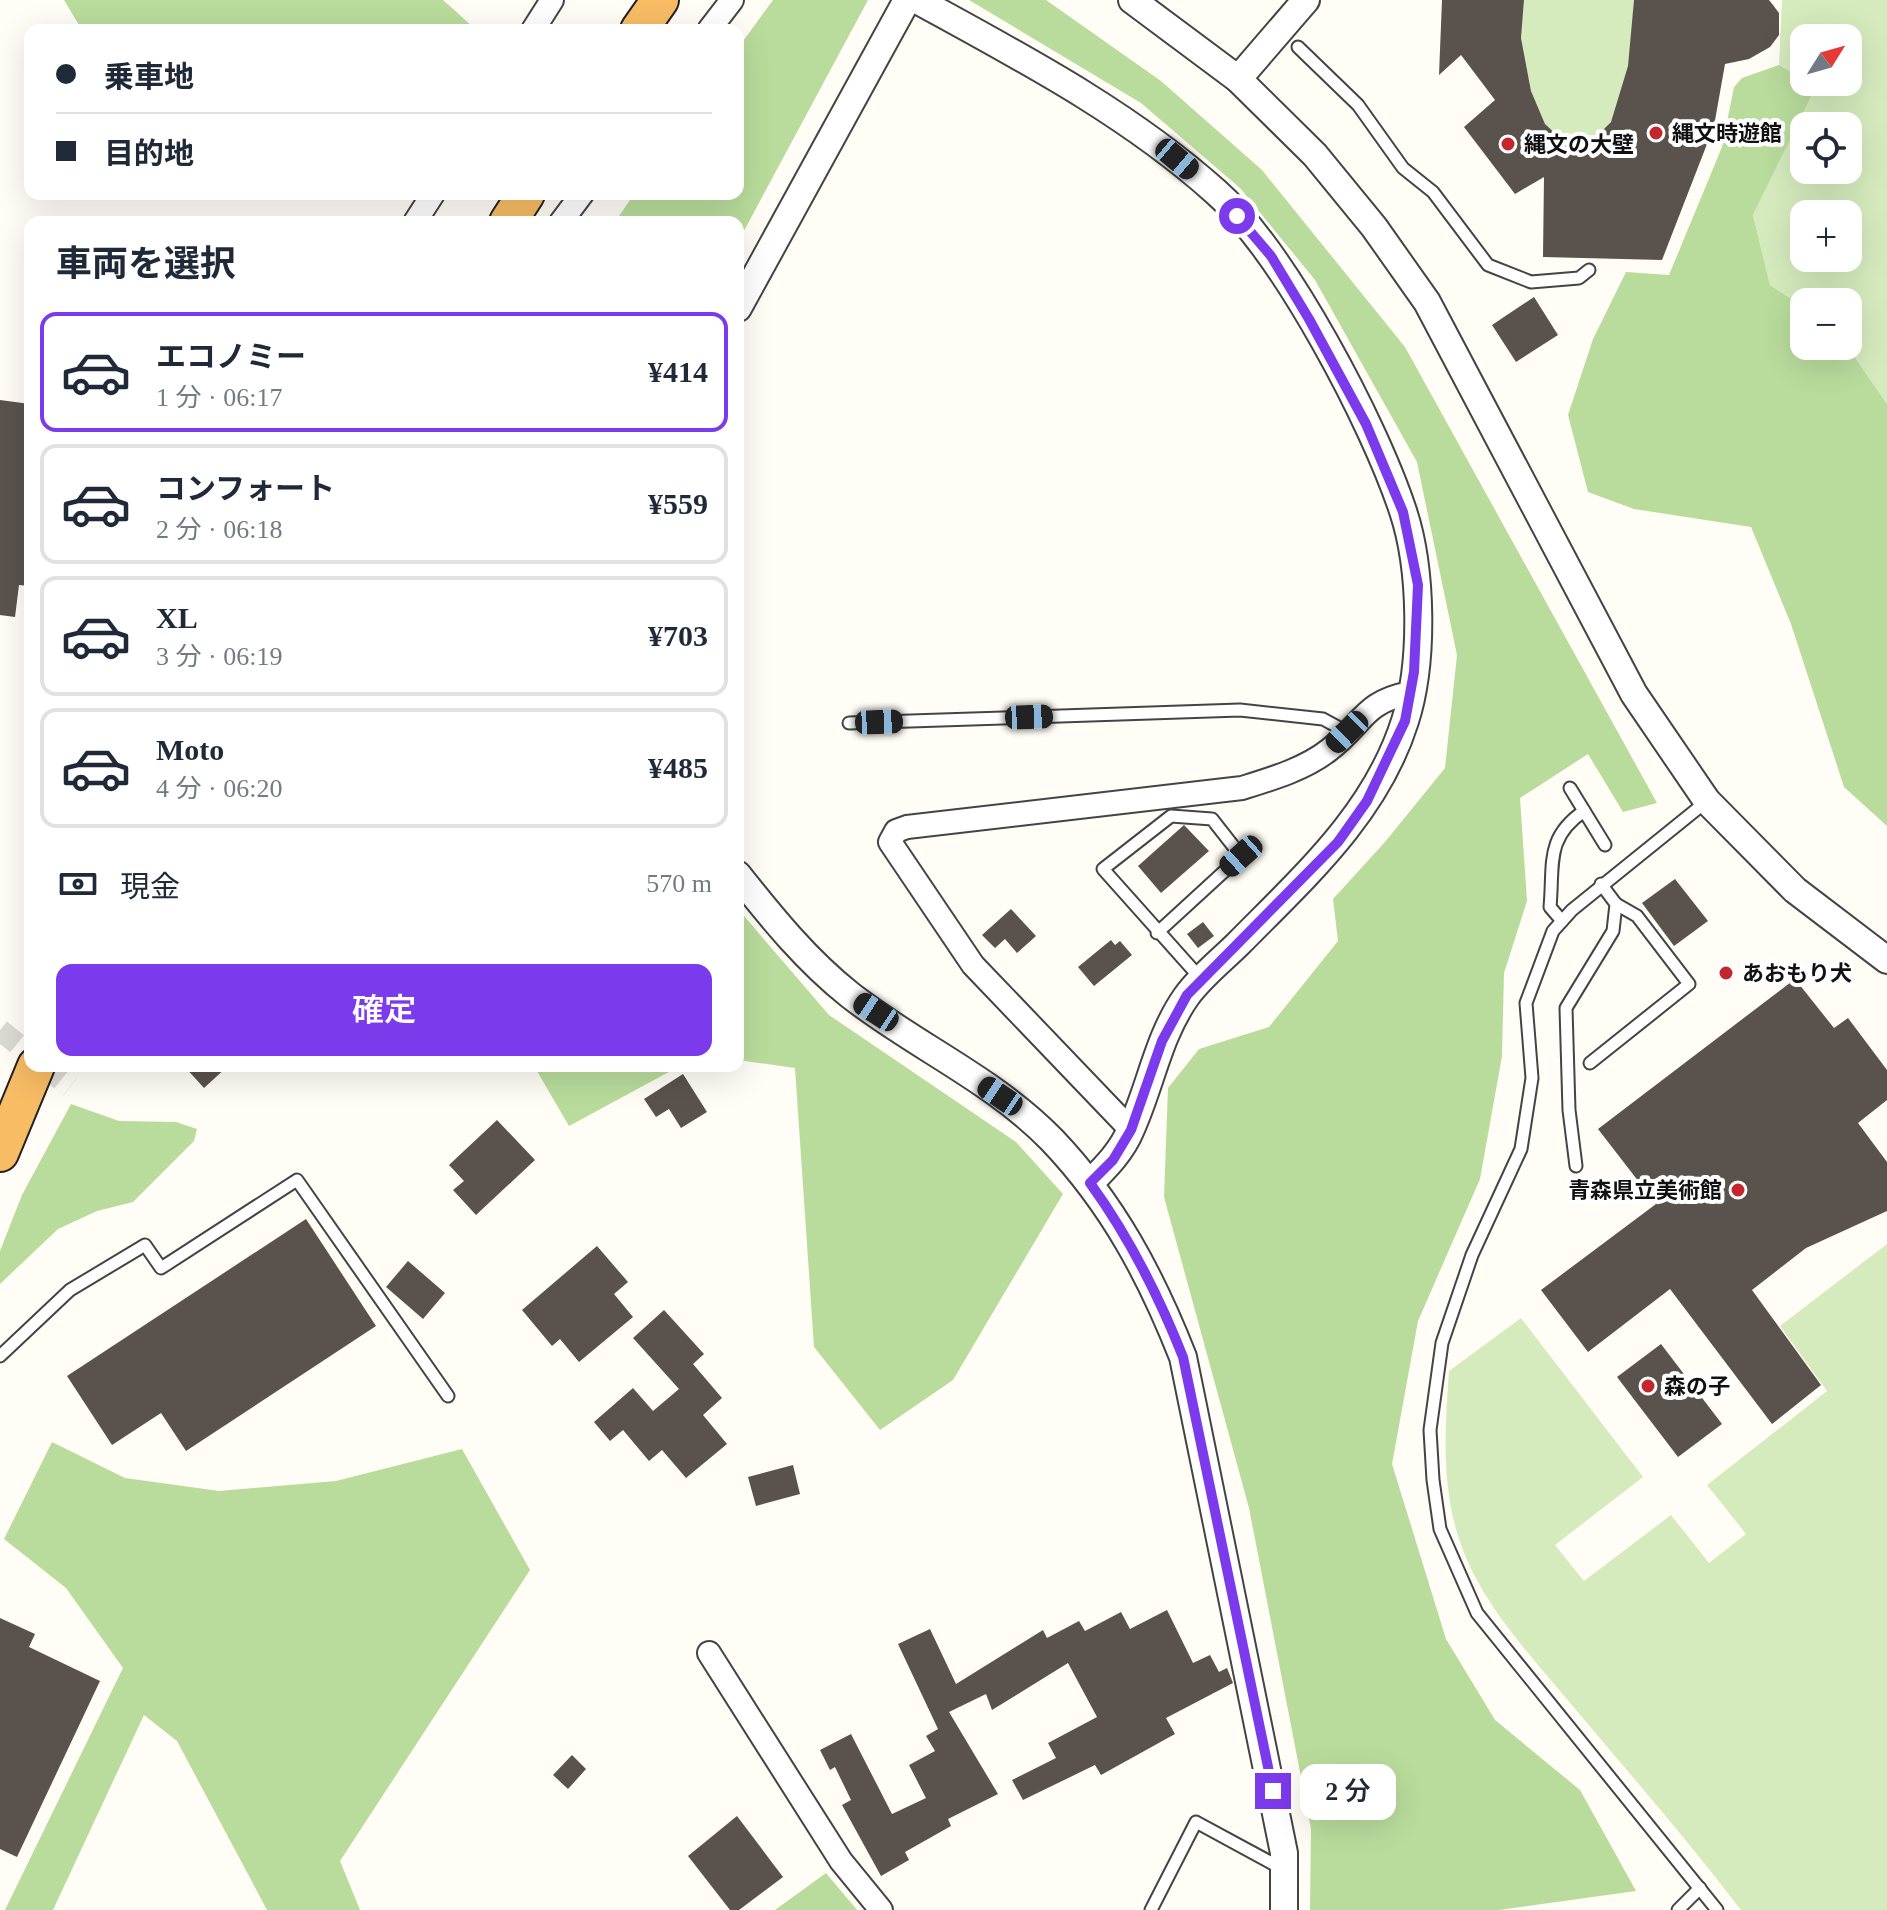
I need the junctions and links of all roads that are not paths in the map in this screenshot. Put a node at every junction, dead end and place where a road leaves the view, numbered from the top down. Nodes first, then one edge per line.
1 (552, 0) edge
2 (660, 0) edge
3 (732, 0) edge
4 (907, 0) edge
5 (917, 0) edge
6 (1132, 0) edge
7 (1306, 0) edge
8 (537, 24) edge
9 (643, 24) edge
10 (714, 24) edge
11 (1298, 47) dead end
12 (1238, 79) junction
13 (1589, 270) dead end
14 (744, 297) edge
15 (1410, 693) junction
16 (849, 723) dead end
17 (1347, 732) junction
18 (1570, 788) dead end
19 (1707, 801) junction
20 (1584, 811) junction
21 (1605, 845) dead end
22 (744, 883) edge
23 (1601, 884) junction
24 (1616, 904) junction
25 (1562, 921) junction
26 (1157, 933) junction
27 (1887, 960) edge
28 (1202, 980) junction
29 (1590, 1063) dead end
30 (27, 1072) edge
31 (33, 1072) edge
32 (15, 1115) junction
33 (1131, 1130) junction
34 (0, 1153) edge
35 (1576, 1166) dead end
36 (1090, 1183) junction
37 (0, 1356) edge
38 (448, 1396) dead end
39 (709, 1653) dead end
40 (1285, 1871) junction
41 (1700, 1888) junction
42 (881, 1910) edge
43 (1151, 1910) edge
44 (1284, 1910) edge
45 (1678, 1910) edge
46 (1717, 1910) edge

1 - 8 street
2 - 9 highway
3 - 10 street
4 - 14 street
5 - 15 street
6 - 12 street
7 - 12 street
11 - 13 lane
12 - 19 street
15 - 17 street
15 - 28 street
16 - 17 lane
17 - 33 street
18 - 20 lane
19 - 23 lane
19 - 27 street
20 - 21 lane
20 - 25 lane
22 - 36 street
23 - 24 lane
23 - 25 lane
24 - 29 lane
24 - 35 lane
25 - 41 lane
26 - 26 lane
26 - 28 lane
28 - 33 street
30 - 32 street
31 - 32 highway
32 - 34 highway
33 - 36 street
36 - 40 street
37 - 38 lane
39 - 42 street
40 - 43 lane
40 - 44 street
41 - 45 lane
41 - 46 lane

